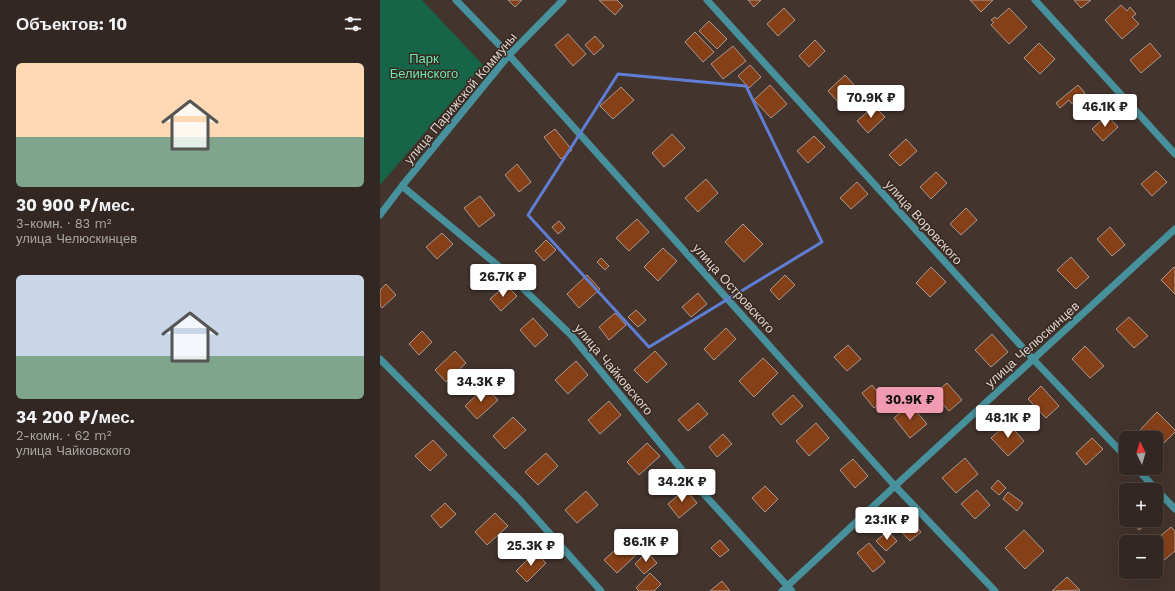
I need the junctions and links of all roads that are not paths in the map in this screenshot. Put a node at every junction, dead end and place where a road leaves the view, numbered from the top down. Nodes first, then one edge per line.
1 (456, 0) edge
2 (563, 0) edge
3 (707, 0) edge
4 (1035, 0) edge
5 (509, 55) junction
6 (1175, 154) edge
7 (402, 186) junction
8 (380, 215) edge
9 (1175, 229) edge
10 (380, 359) edge
11 (1033, 359) junction
12 (1119, 450) edge
13 (1143, 475) edge
14 (895, 486) junction
15 (1175, 509) edge
16 (787, 589) edge
17 (600, 591) edge
18 (995, 591) edge

1 - 5 street, улица Островского
2 - 5 street, улица Парижской Коммуны
3 - 11 street, улица Воровского
4 - 6 street
5 - 7 street, улица Парижской Коммуны
5 - 14 street, улица Островского
7 - 8 street, улица Парижской Коммуны
7 - 16 street, улица Чайковского
9 - 11 street, улица Челюскинцев
10 - 17 street
11 - 12 street, улица Воровского
11 - 14 street, улица Челюскинцев
13 - 15 street
14 - 16 street, улица Челюскинцев
14 - 18 street, улица Островского

